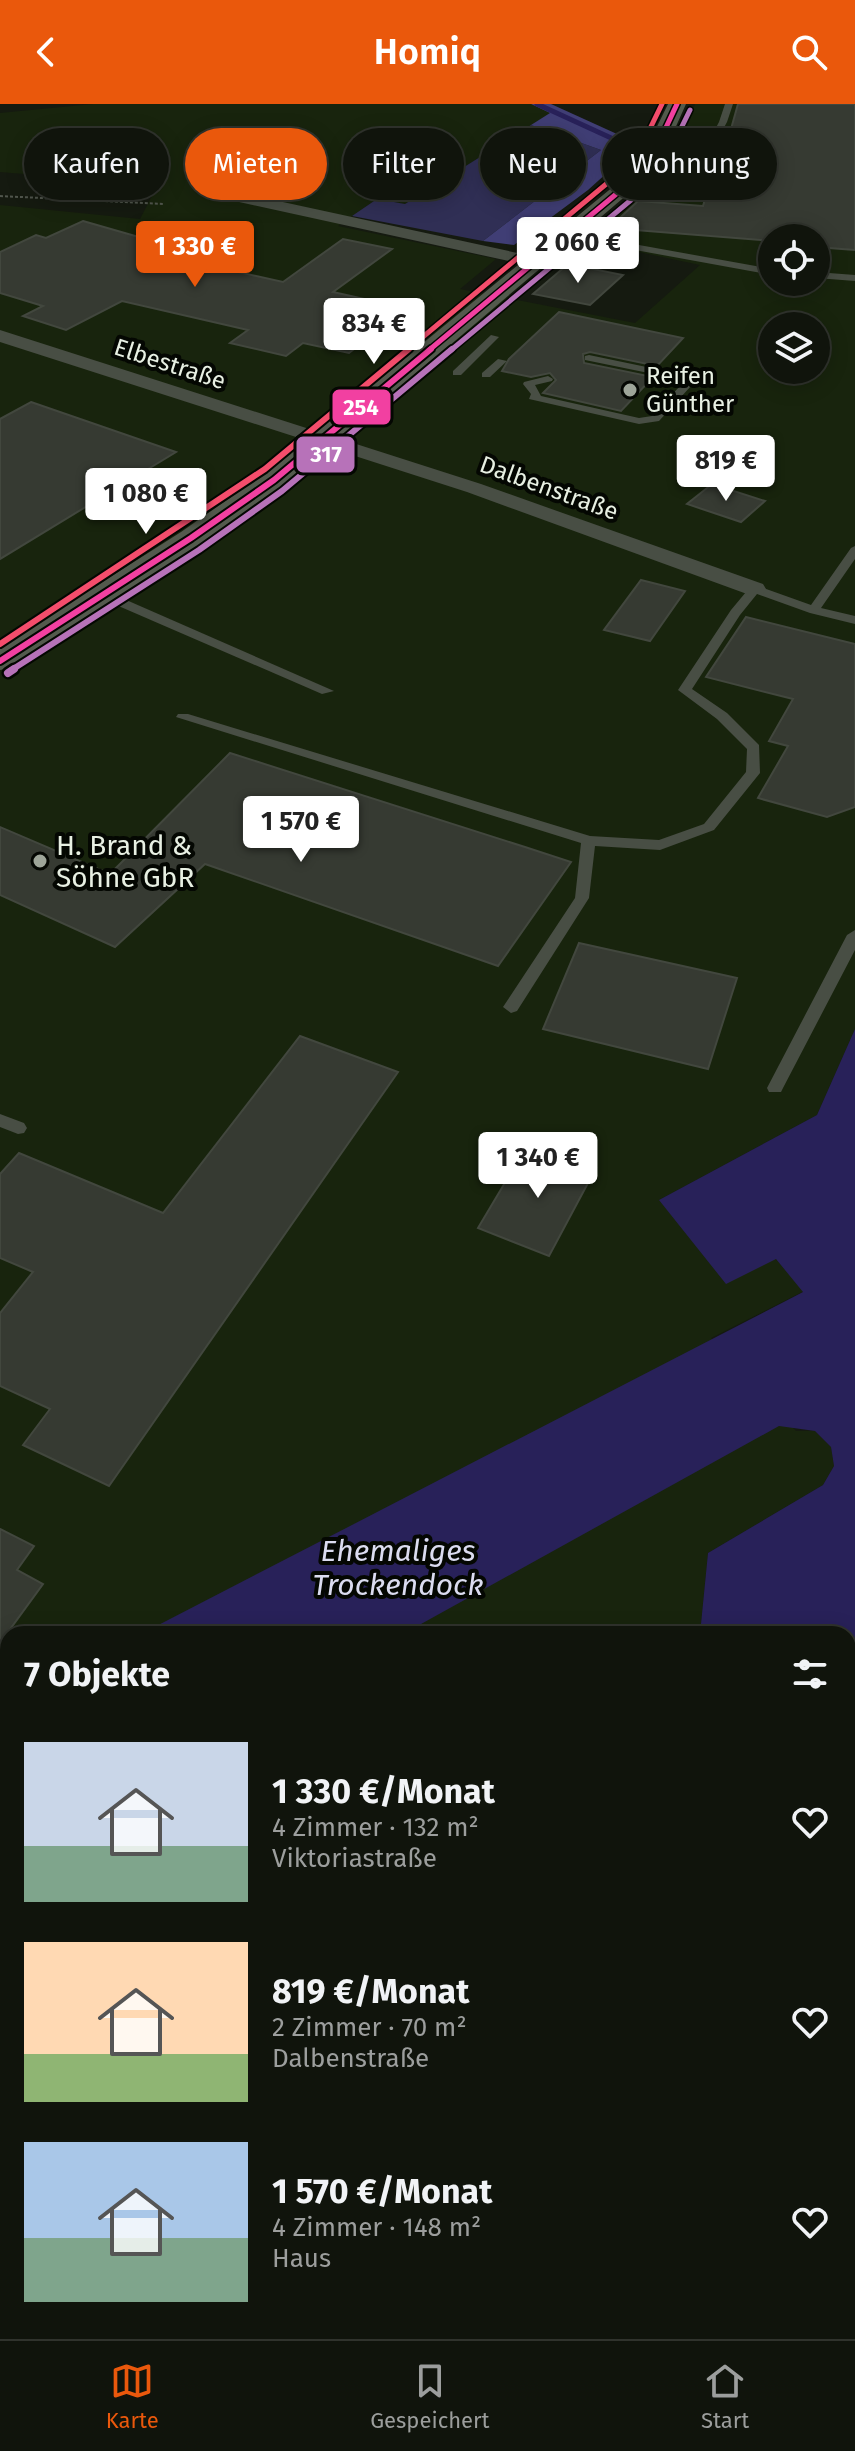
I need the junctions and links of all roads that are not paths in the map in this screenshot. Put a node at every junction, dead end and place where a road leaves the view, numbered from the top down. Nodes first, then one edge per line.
1 (677, 104) edge
2 (729, 104) edge
3 (666, 128) edge
4 (720, 128) edge
5 (250, 200) edge
6 (609, 200) edge
7 (567, 235) junction
8 (536, 262) junction
9 (758, 269) edge
10 (830, 276) edge
11 (855, 278) edge
12 (0, 336) edge
13 (494, 337) dead end
14 (589, 358) dead end
15 (475, 372) dead end
16 (457, 373) dead end
17 (486, 375) dead end
18 (546, 386) dead end
19 (324, 440) junction
20 (855, 550) edge
21 (755, 589) junction
22 (104, 595) junction
23 (814, 610) junction
24 (855, 620) edge
25 (0, 661) edge
26 (327, 691) dead end
27 (183, 717) dead end
28 (589, 841) junction
29 (855, 935) edge
30 (511, 1007) dead end
31 (775, 1088) dead end
32 (0, 1120) edge
33 (18, 1128) dead end

1 - 3 main road
2 - 4 lane
5 - 8 street
6 - 7 main road
7 - 8 main road
7 - 9 lane
8 - 19 main road
10 - 11 lane
12 - 19 street, Elbestraße
13 - 16 lane
14 - 18 lane
15 - 17 lane
19 - 21 street, Dalbenstraße
19 - 22 main road
20 - 23 lane
21 - 23 lane
21 - 28 lane
22 - 25 main road
22 - 26 lane
23 - 24 lane
27 - 28 lane
28 - 30 lane
29 - 31 lane
32 - 33 lane

